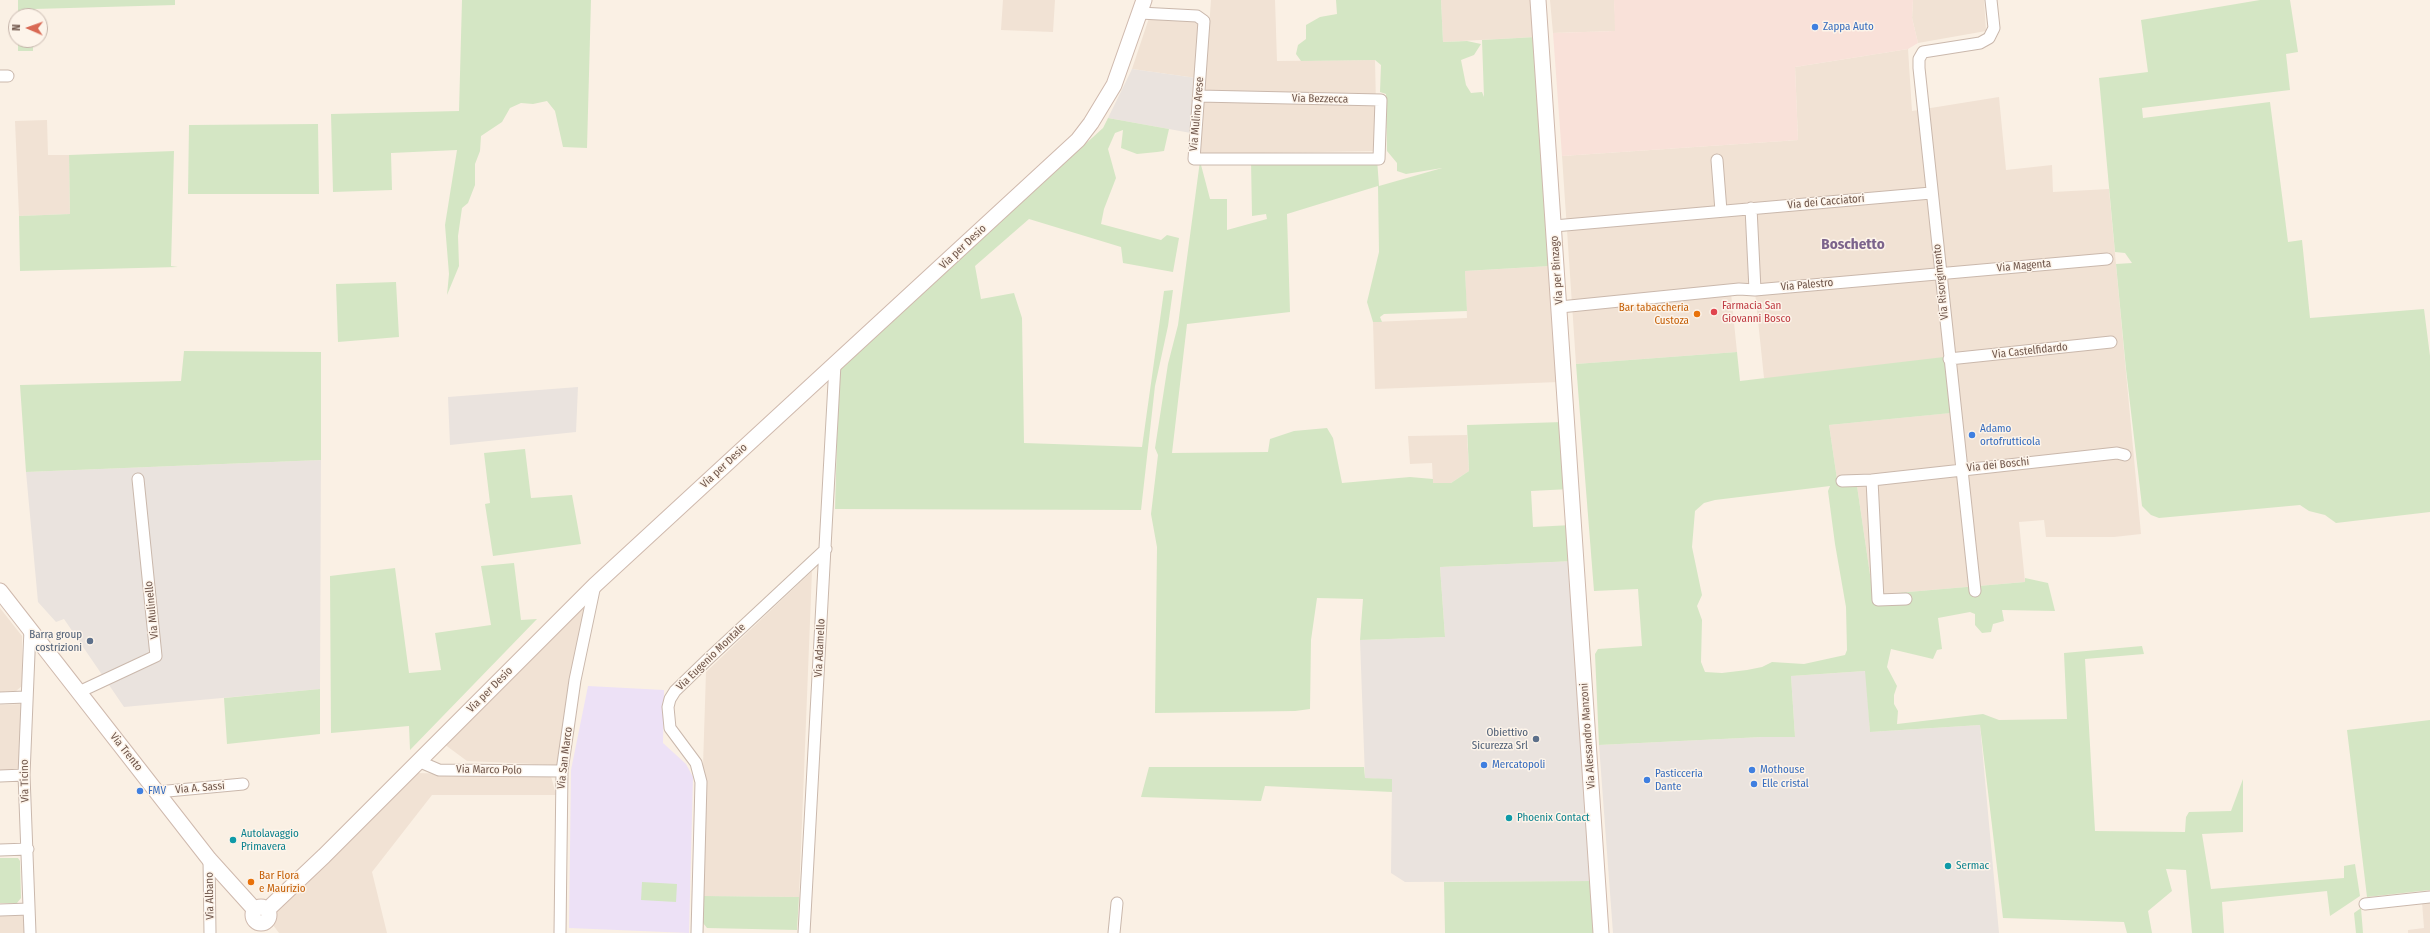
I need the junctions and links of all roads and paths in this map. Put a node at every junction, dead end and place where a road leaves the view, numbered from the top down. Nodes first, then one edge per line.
1 (1538, 0) edge
2 (1991, 0) edge
3 (1142, 7) edge
4 (1199, 96) junction
5 (1379, 159) joint
6 (1717, 160) dead end
7 (1931, 192) junction
8 (1751, 208) junction
9 (1721, 211) junction
10 (1554, 226) junction
11 (2107, 259) dead end
12 (1940, 273) junction
13 (1755, 290) junction
14 (1560, 307) junction
15 (2111, 342) dead end
16 (1950, 359) junction
17 (835, 364) junction
18 (2125, 455) dead end
19 (1962, 469) junction
20 (138, 479) dead end
21 (1872, 480) junction
22 (1842, 481) dead end
23 (1576, 539) joint
24 (826, 549) junction
25 (595, 585) junction
26 (0, 591) edge
27 (1975, 591) dead end
28 (1906, 599) dead end
29 (30, 629) junction
30 (79, 692) junction
31 (26, 697) junction
32 (0, 698) edge
33 (418, 761) junction
34 (562, 771) junction
35 (24, 775) junction
36 (0, 776) edge
37 (242, 784) dead end
38 (157, 792) junction
39 (28, 848) junction
40 (0, 850) edge
41 (209, 859) junction
42 (2430, 897) edge
43 (1117, 903) dead end
44 (2365, 904) dead end
45 (29, 909) junction
46 (0, 910) edge
47 (265, 919) edge
48 (30, 933) edge
49 (210, 933) edge
50 (560, 933) edge
51 (697, 933) edge
52 (804, 933) edge
53 (1114, 933) edge
54 (1601, 933) edge

1 - 10 street, Via per Binzago
2 - 7 street, Via Risorgimento
3 - 4 street, Via Mulino Arese
3 - 17 street, Via per Desio
4 - 5 street, Via Bezzecca
4 - 5 street, Via Mulino Arese
6 - 9 street
7 - 8 street, Via dei Cacciatori
7 - 12 street, Via Risorgimento
8 - 9 street, Via dei Cacciatori
8 - 13 street
9 - 10 street, Via dei Cacciatori
10 - 14 street, Via per Binzago
11 - 12 street, Via Magenta
12 - 13 street, Via Palestro
12 - 16 street, Via Risorgimento
13 - 14 street, Via Palestro
14 - 23 street, Via per Binzago
15 - 16 street, Via Castelfidardo
16 - 19 street, Via Risorgimento
17 - 24 street, Via Adamello
17 - 25 street, Via per Desio
18 - 19 street, Via dei Boschi
19 - 21 street, Via dei Boschi
19 - 27 street, Via Risorgimento
20 - 30 street, Via Mulinello
21 - 22 street, Via dei Boschi
21 - 28 street
23 - 54 street, Via Alessandro Manzoni
24 - 51 street, Via Eugenio Montale
24 - 52 street, Via Adamello
25 - 33 street, Via per Desio
25 - 34 street, Via San Marco
26 - 29 street, Via Trento
29 - 30 street, Via Trento
29 - 31 street, Via Ticino
30 - 38 street, Via Trento
31 - 32 street
31 - 35 street, Via Ticino
33 - 34 street, Via Marco Polo
33 - 47 street, Via per Desio
34 - 50 street, Via San Marco
35 - 36 street
35 - 39 street, Via Ticino
37 - 38 street, Via A. Sassi
38 - 41 street, Via Trento
39 - 40 street
39 - 45 street, Via Ticino
41 - 47 street, Via Trento
41 - 49 street, Via Albano
42 - 44 street
43 - 53 street
45 - 46 street
45 - 48 street, Via Ticino

